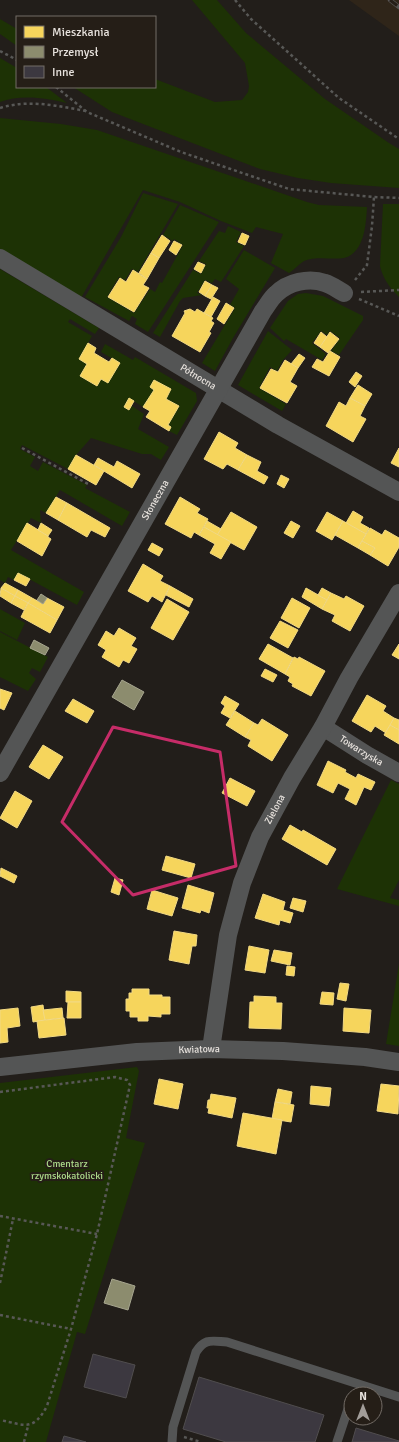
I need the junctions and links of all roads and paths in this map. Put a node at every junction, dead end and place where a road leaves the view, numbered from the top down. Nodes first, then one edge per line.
1 (235, 0) edge
2 (0, 51) edge
3 (16, 59) edge
4 (57, 88) edge
5 (0, 108) edge
6 (87, 112) junction
7 (399, 138) edge
8 (374, 197) junction
9 (399, 198) edge
10 (0, 258) edge
11 (399, 290) edge
12 (344, 293) junction
13 (399, 316) edge
14 (218, 390) junction
15 (22, 448) dead end
16 (90, 485) dead end
17 (399, 492) edge
18 (399, 593) edge
19 (323, 727) junction
20 (0, 773) edge
21 (399, 773) edge
22 (211, 1049) junction
23 (399, 1062) edge
24 (0, 1067) edge
25 (0, 1092) edge
26 (0, 1216) edge
27 (13, 1218) junction
28 (97, 1234) junction
29 (0, 1283) edge
30 (0, 1315) edge
31 (71, 1329) junction
32 (356, 1384) joint
33 (399, 1386) edge
34 (397, 1396) edge
35 (0, 1420) edge
36 (343, 1424) edge
37 (28, 1426) junction
38 (24, 1442) edge
39 (172, 1442) edge
40 (337, 1442) edge

1 - 7 path
2 - 3 path
4 - 6 path
5 - 6 path
6 - 8 path
8 - 9 path
8 - 12 path
10 - 14 street, Północna
11 - 12 path
12 - 13 path
12 - 14 street, Słoneczna
14 - 17 street, Północna
14 - 20 street, Słoneczna
15 - 16 path
18 - 19 street, Zielona
19 - 21 street, Towarzyska
19 - 22 street, Zielona
22 - 23 street, Kwiatowa
22 - 24 street, Kwiatowa
25 - 28 path
26 - 27 path
27 - 28 path
27 - 29 path
28 - 31 path
30 - 31 path
31 - 37 path
32 - 34 lane
32 - 39 lane
33 - 34 lane
35 - 37 path
36 - 40 lane
37 - 38 path

